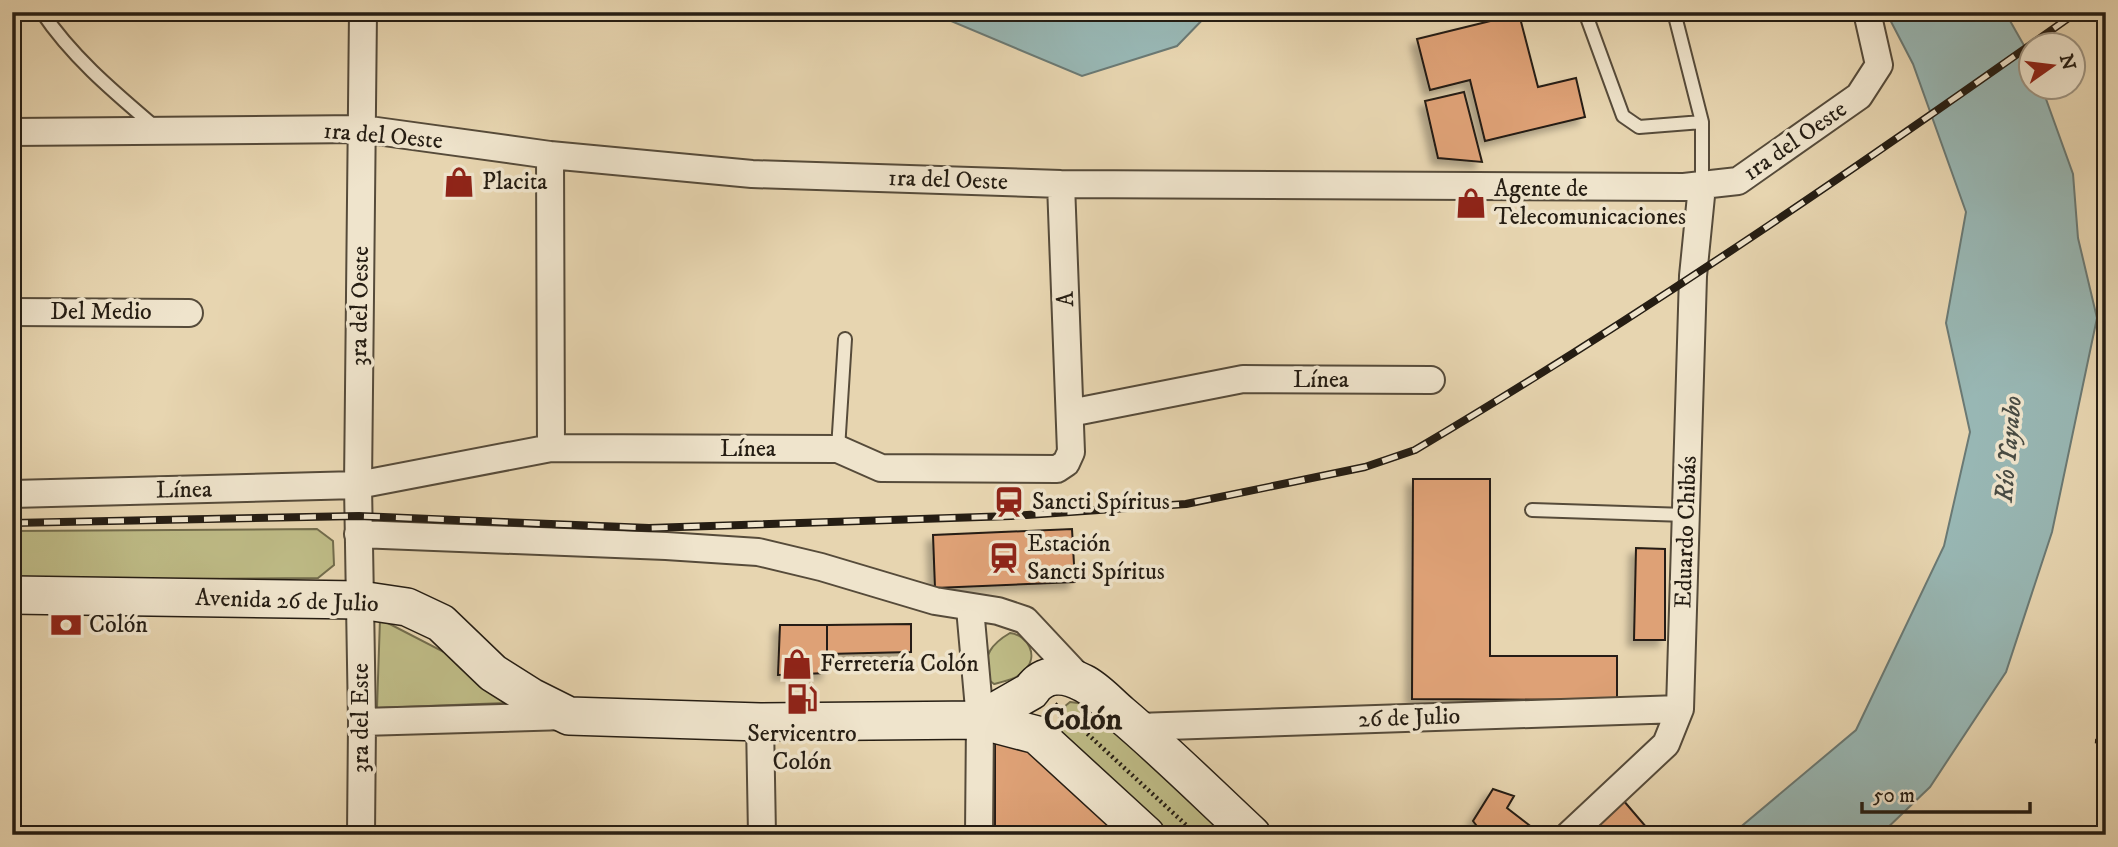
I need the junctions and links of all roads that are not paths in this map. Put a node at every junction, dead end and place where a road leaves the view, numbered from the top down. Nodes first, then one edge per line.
1 (42, 12) edge
2 (363, 12) edge
3 (1585, 12) edge
4 (1674, 12) edge
5 (1867, 12) edge
6 (1702, 122) junction
7 (362, 129) junction
8 (12, 132) edge
9 (160, 132) junction
10 (550, 155) junction
11 (1061, 184) junction
12 (1702, 186) junction
13 (12, 312) edge
14 (189, 313) dead end
15 (845, 340) dead end
16 (1431, 380) dead end
17 (1070, 413) junction
18 (551, 448) junction
19 (838, 449) junction
20 (358, 485) junction
21 (12, 494) edge
22 (1532, 509) dead end
23 (1686, 515) junction
24 (358, 534) junction
25 (12, 595) edge
26 (360, 600) junction
27 (970, 608) junction
28 (1084, 683) junction
29 (1033, 687) junction
30 (1680, 709) junction
31 (569, 716) junction
32 (980, 720) junction
33 (362, 722) junction
34 (760, 722) junction
35 (1137, 727) junction
36 (1037, 735) junction
37 (362, 835) edge
38 (762, 835) edge
39 (979, 835) edge
40 (1146, 835) edge
41 (1252, 835) edge
42 (1569, 835) edge

1 - 9 lane
2 - 7 street, 3ra del Oeste
3 - 6 lane
4 - 6 lane
5 - 12 street, 1ra del Oeste
6 - 12 lane
7 - 9 street, 1ra del Oeste
7 - 10 street, 1ra del Oeste
7 - 20 street, 3ra del Oeste
8 - 9 street, 1ra del Oeste
10 - 11 street, 1ra del Oeste
10 - 18 street
11 - 12 street, 1ra del Oeste
11 - 17 street, A
12 - 23 street, Eduardo Chibás
13 - 14 street, Del Medio
15 - 19 lane
16 - 17 street, Línea
17 - 19 street, Línea
18 - 19 street, Línea
18 - 20 street, Línea
20 - 21 street, Línea
20 - 24 street, 3ra del Oeste
22 - 23 lane
23 - 30 street, Eduardo Chibás
24 - 26 street, 3ra del Oeste
24 - 27 street
25 - 26 main road, Avenida 26 de Julio
26 - 31 main road, Avenida 26 de Julio
26 - 33 street, 3ra del Este
27 - 28 street
27 - 32 street
28 - 29 main road, Avenida 26 de Julio
28 - 35 main road
29 - 32 main road, Avenida 26 de Julio
29 - 36 main road
30 - 35 street, 26 de Julio
30 - 42 street, Eduardo Chibás
31 - 33 street, Avenida 26 de Julio
31 - 34 main road, Avenida 26 de Julio
32 - 34 main road, Avenida 26 de Julio
32 - 36 main road, Avenida 26 de Julio
32 - 39 street
33 - 37 street, 3ra del Este
34 - 38 street
35 - 41 main road
36 - 40 main road

